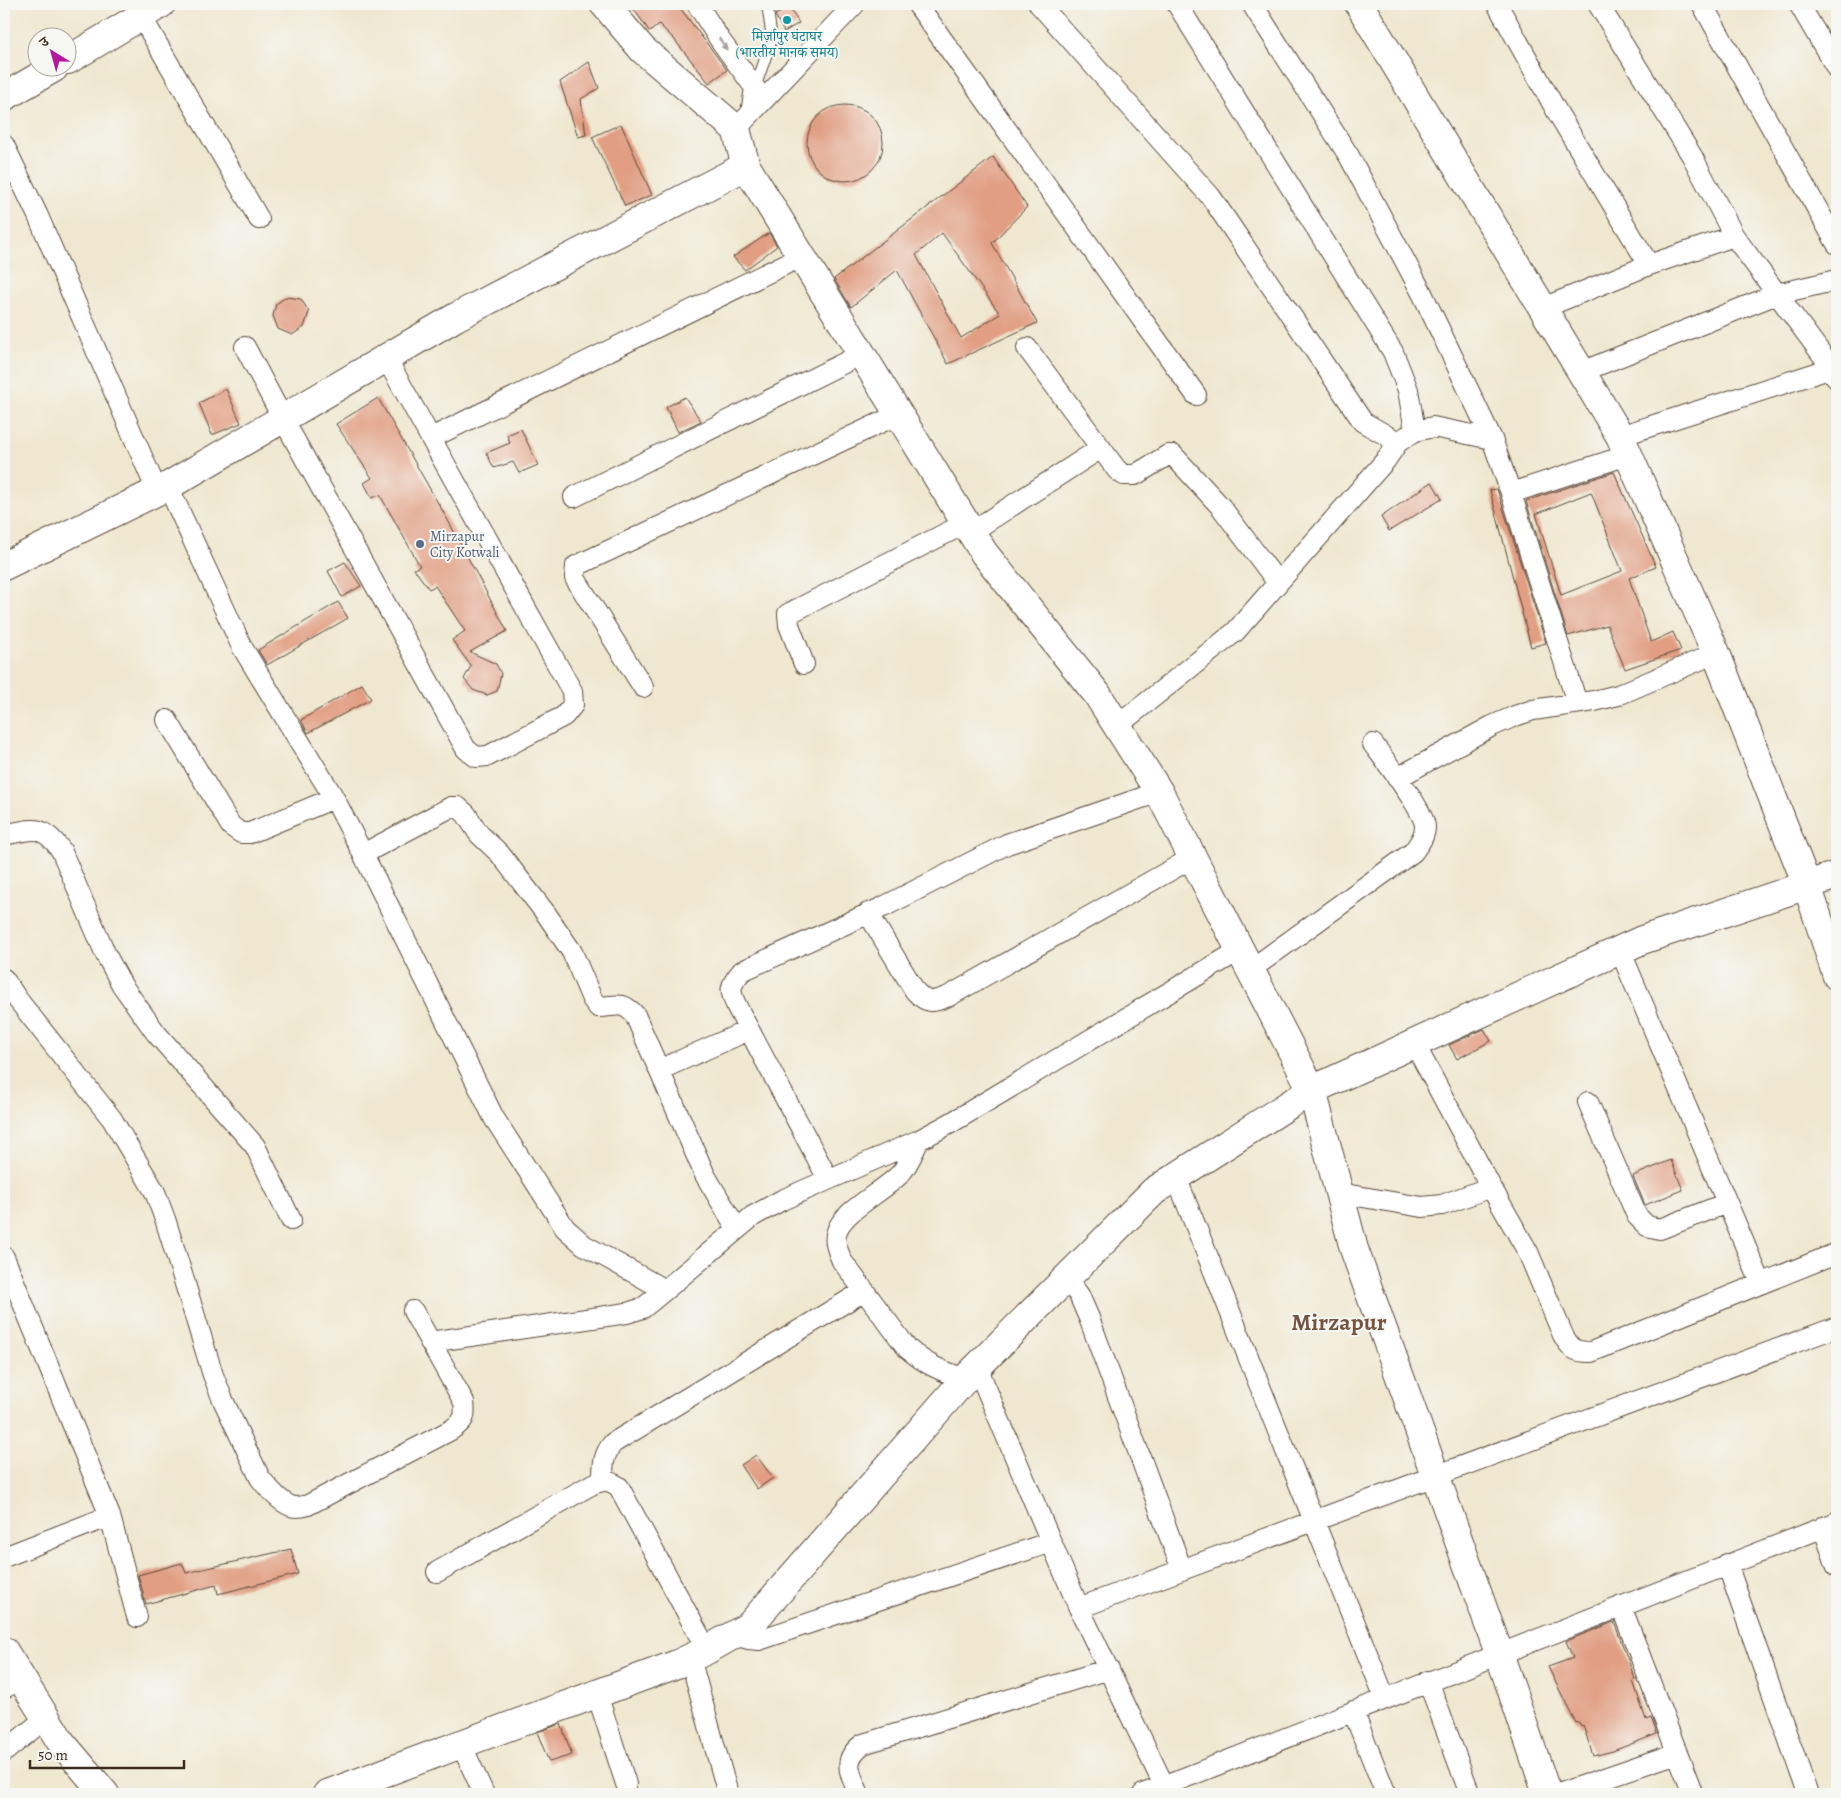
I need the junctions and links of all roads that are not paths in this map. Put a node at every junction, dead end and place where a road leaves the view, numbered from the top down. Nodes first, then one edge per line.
1 (604, 4) edge
2 (696, 4) edge
3 (767, 4) edge
4 (854, 4) edge
5 (1039, 4) edge
6 (1177, 4) edge
7 (1252, 4) edge
8 (1359, 4) edge
9 (1497, 4) edge
10 (1598, 4) edge
11 (1702, 4) edge
12 (1799, 4) edge
13 (926, 7) edge
14 (151, 10) edge
15 (78, 54) edge
16 (1837, 69) edge
17 (37, 78) edge
18 (755, 88) junction
19 (4, 97) edge
20 (743, 121) junction
21 (4, 145) edge
22 (746, 166) junction
23 (258, 218) dead end
24 (1734, 236) junction
25 (1837, 244) edge
26 (802, 256) junction
27 (1649, 265) junction
28 (1837, 280) edge
29 (1777, 294) junction
30 (1543, 308) junction
31 (245, 347) dead end
32 (1027, 348) dead end
33 (862, 354) junction
34 (386, 358) junction
35 (1581, 372) junction
36 (1835, 373) edge
37 (1196, 396) dead end
38 (899, 414) junction
39 (282, 419) junction
40 (1415, 431) junction
41 (431, 438) junction
42 (1492, 439) junction
43 (1398, 442) junction
44 (1624, 446) junction
45 (1101, 448) junction
46 (163, 488) junction
47 (1511, 493) junction
48 (574, 497) dead end
49 (969, 527) junction
50 (4, 566) edge
51 (1278, 583) junction
52 (1716, 654) junction
53 (804, 664) dead end
54 (643, 686) dead end
55 (1577, 703) junction
56 (167, 720) dead end
57 (1117, 726) junction
58 (1374, 744) dead end
59 (1397, 778) junction
60 (1158, 792) junction
61 (334, 798) junction
62 (4, 835) edge
63 (363, 854) junction
64 (1192, 858) junction
65 (1837, 875) edge
66 (1807, 885) junction
67 (868, 914) junction
68 (1620, 950) junction
69 (1245, 960) junction
70 (1837, 976) edge
71 (4, 979) edge
72 (749, 1030) junction
73 (1414, 1043) junction
74 (659, 1070) junction
75 (1312, 1090) junction
76 (1588, 1102) dead end
77 (919, 1140) junction
78 (1176, 1177) junction
79 (828, 1179) junction
80 (1491, 1187) junction
81 (1339, 1193) junction
82 (1727, 1203) junction
83 (292, 1220) dead end
84 (737, 1229) junction
85 (1837, 1253) edge
86 (4, 1257) edge
87 (1066, 1278) junction
88 (1761, 1283) junction
89 (665, 1290) junction
90 (864, 1291) junction
91 (413, 1311) dead end
92 (1837, 1327) edge
93 (430, 1342) junction
94 (971, 1373) junction
95 (1435, 1476) junction
96 (602, 1480) junction
97 (110, 1516) junction
98 (1314, 1521) junction
99 (1830, 1524) edge
100 (1051, 1542) junction
101 (4, 1557) edge
102 (1727, 1564) junction
103 (1837, 1568) edge
104 (1182, 1570) junction
105 (437, 1572) dead end
106 (1621, 1606) junction
107 (1080, 1608) junction
108 (137, 1617) dead end
109 (734, 1635) junction
110 (4, 1651) edge
111 (1499, 1653) junction
112 (698, 1654) junction
113 (1109, 1669) junction
114 (1428, 1682) junction
115 (13, 1683) edge
116 (597, 1694) junction
117 (1385, 1698) junction
118 (1353, 1711) junction
119 (46, 1718) junction
120 (462, 1744) junction
121 (4, 1752) edge
122 (1677, 1753) junction
123 (626, 1784) dead end
124 (1166, 1790) edge
125 (106, 1794) edge
126 (327, 1794) edge
127 (484, 1794) edge
128 (728, 1794) edge
129 (859, 1794) edge
130 (1143, 1794) edge
131 (1386, 1794) edge
132 (1470, 1794) edge
133 (1547, 1794) edge
134 (1558, 1794) edge
135 (1692, 1794) edge
136 (1808, 1794) edge

1 - 20 street
2 -> 18 street
3 - 18 lane
4 - 20 street
5 - 43 street
6 - 40 street
7 - 42 street
8 - 30 street
9 - 27 street
10 - 24 street
11 - 25 street
12 - 16 street
13 - 37 street
14 - 15 street
14 - 23 street
17 - 19 street
18 - 20 street
20 - 22 street
21 - 46 street
22 - 26 street
22 - 34 street
24 - 27 street
24 - 29 street
26 - 33 street
26 - 41 street
27 - 30 street
28 - 29 street
29 - 35 street
29 - 36 street
30 - 35 street
31 - 39 street
32 - 45 street
33 - 38 street
33 - 48 street
34 - 39 street
34 - 41 street
35 - 44 street
36 - 44 street
38 - 49 street
38 - 54 street
39 - 41 street
39 - 46 street
40 - 42 street
40 - 43 street
42 - 47 street
43 - 51 street
44 - 47 street
44 - 52 street
45 - 49 street
45 - 51 street
46 - 50 street
46 - 61 street
47 - 55 street
49 - 53 street
49 - 57 street
51 - 57 street
52 - 55 street
52 - 66 street
55 - 59 street
56 - 61 street
57 - 60 street
58 - 59 street
59 - 69 street
60 - 64 street
60 - 67 street
61 - 63 street
62 - 83 street
63 - 74 street
63 - 89 street
64 - 67 street
64 - 69 street
65 - 66 street
66 - 68 street
66 - 70 street
67 - 72 street
68 - 73 street
68 - 82 street
69 - 75 street
69 - 77 street
71 - 93 street
72 - 74 street
72 - 79 street
73 - 75 street
73 - 80 street
74 - 84 street
75 - 78 street
75 - 81 street
76 - 82 street
77 - 79 street
77 - 90 street
78 - 87 street
78 - 98 street
79 - 84 street
80 - 81 street
80 - 88 street
81 - 95 street
82 - 88 street
84 - 89 street
85 - 88 street
86 - 97 street
87 - 94 street
87 - 104 street
89 - 93 street
90 - 94 street
90 - 96 street
91 - 93 street
92 - 95 street
94 - 100 street
94 - 109 street
95 - 98 street
95 - 111 street
96 - 105 street
96 - 112 street
97 - 101 street
97 - 108 street
98 - 104 street
98 - 117 street
99 - 102 street
99 - 103 street
100 - 107 street
100 - 109 street
102 - 106 street
102 - 136 street
104 - 107 street
106 - 111 street
106 - 122 street
107 - 113 street
109 - 112 street
110 - 115 street
111 - 114 street
111 - 133 street
112 - 116 street
112 - 128 street
113 - 124 street
113 - 129 street
114 - 117 street
114 - 132 street
115 - 119 street
116 - 120 street
116 - 123 street
117 - 118 street
118 - 124 street
118 - 131 street
119 - 121 street
119 - 125 street
120 - 126 street
120 - 127 street
122 - 134 street
122 - 135 street
124 - 130 street

